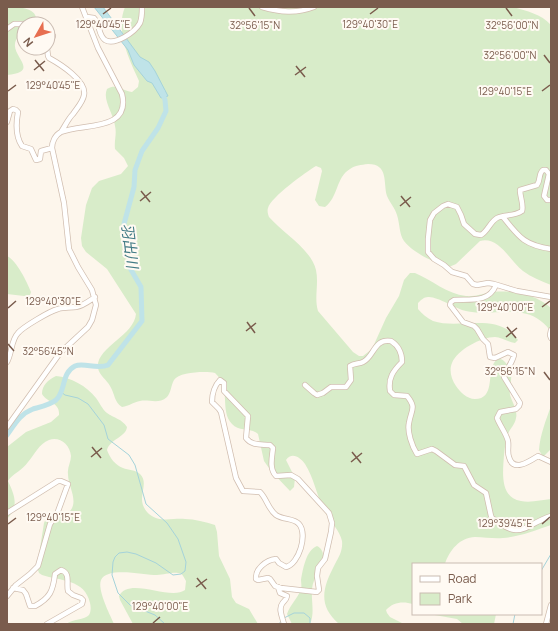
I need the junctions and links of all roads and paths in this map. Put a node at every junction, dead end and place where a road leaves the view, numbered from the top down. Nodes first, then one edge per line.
1 (82, 7) edge
2 (142, 7) edge
3 (262, 7) edge
4 (314, 7) edge
5 (87, 17) junction
6 (16, 24) edge
7 (7, 29) edge
8 (49, 56) edge
9 (7, 122) edge
10 (61, 132) junction
11 (52, 148) junction
12 (551, 200) edge
13 (503, 217) junction
14 (551, 249) edge
15 (496, 284) junction
16 (551, 296) edge
17 (95, 297) junction
18 (551, 330) edge
19 (551, 338) edge
20 (7, 362) edge
21 (305, 384) dead end
22 (7, 427) edge
23 (551, 462) edge
24 (7, 513) edge
25 (551, 516) edge
26 (278, 587) junction
27 (13, 588) junction
28 (7, 596) edge
29 (551, 605) edge
30 (47, 624) edge
31 (284, 624) edge
32 (546, 624) edge

1 - 5 street
2 - 5 street
3 - 4 street
5 - 10 street
6 - 7 street
8 - 10 street
9 - 11 street
10 - 11 street
11 - 17 street
12 - 13 street
13 - 14 street
13 - 15 street
15 - 16 street
15 - 23 street
17 - 20 street
17 - 22 street
18 - 19 street
21 - 25 street
24 - 27 street
26 - 26 street
26 - 31 street
27 - 28 street
27 - 30 street
29 - 32 street

